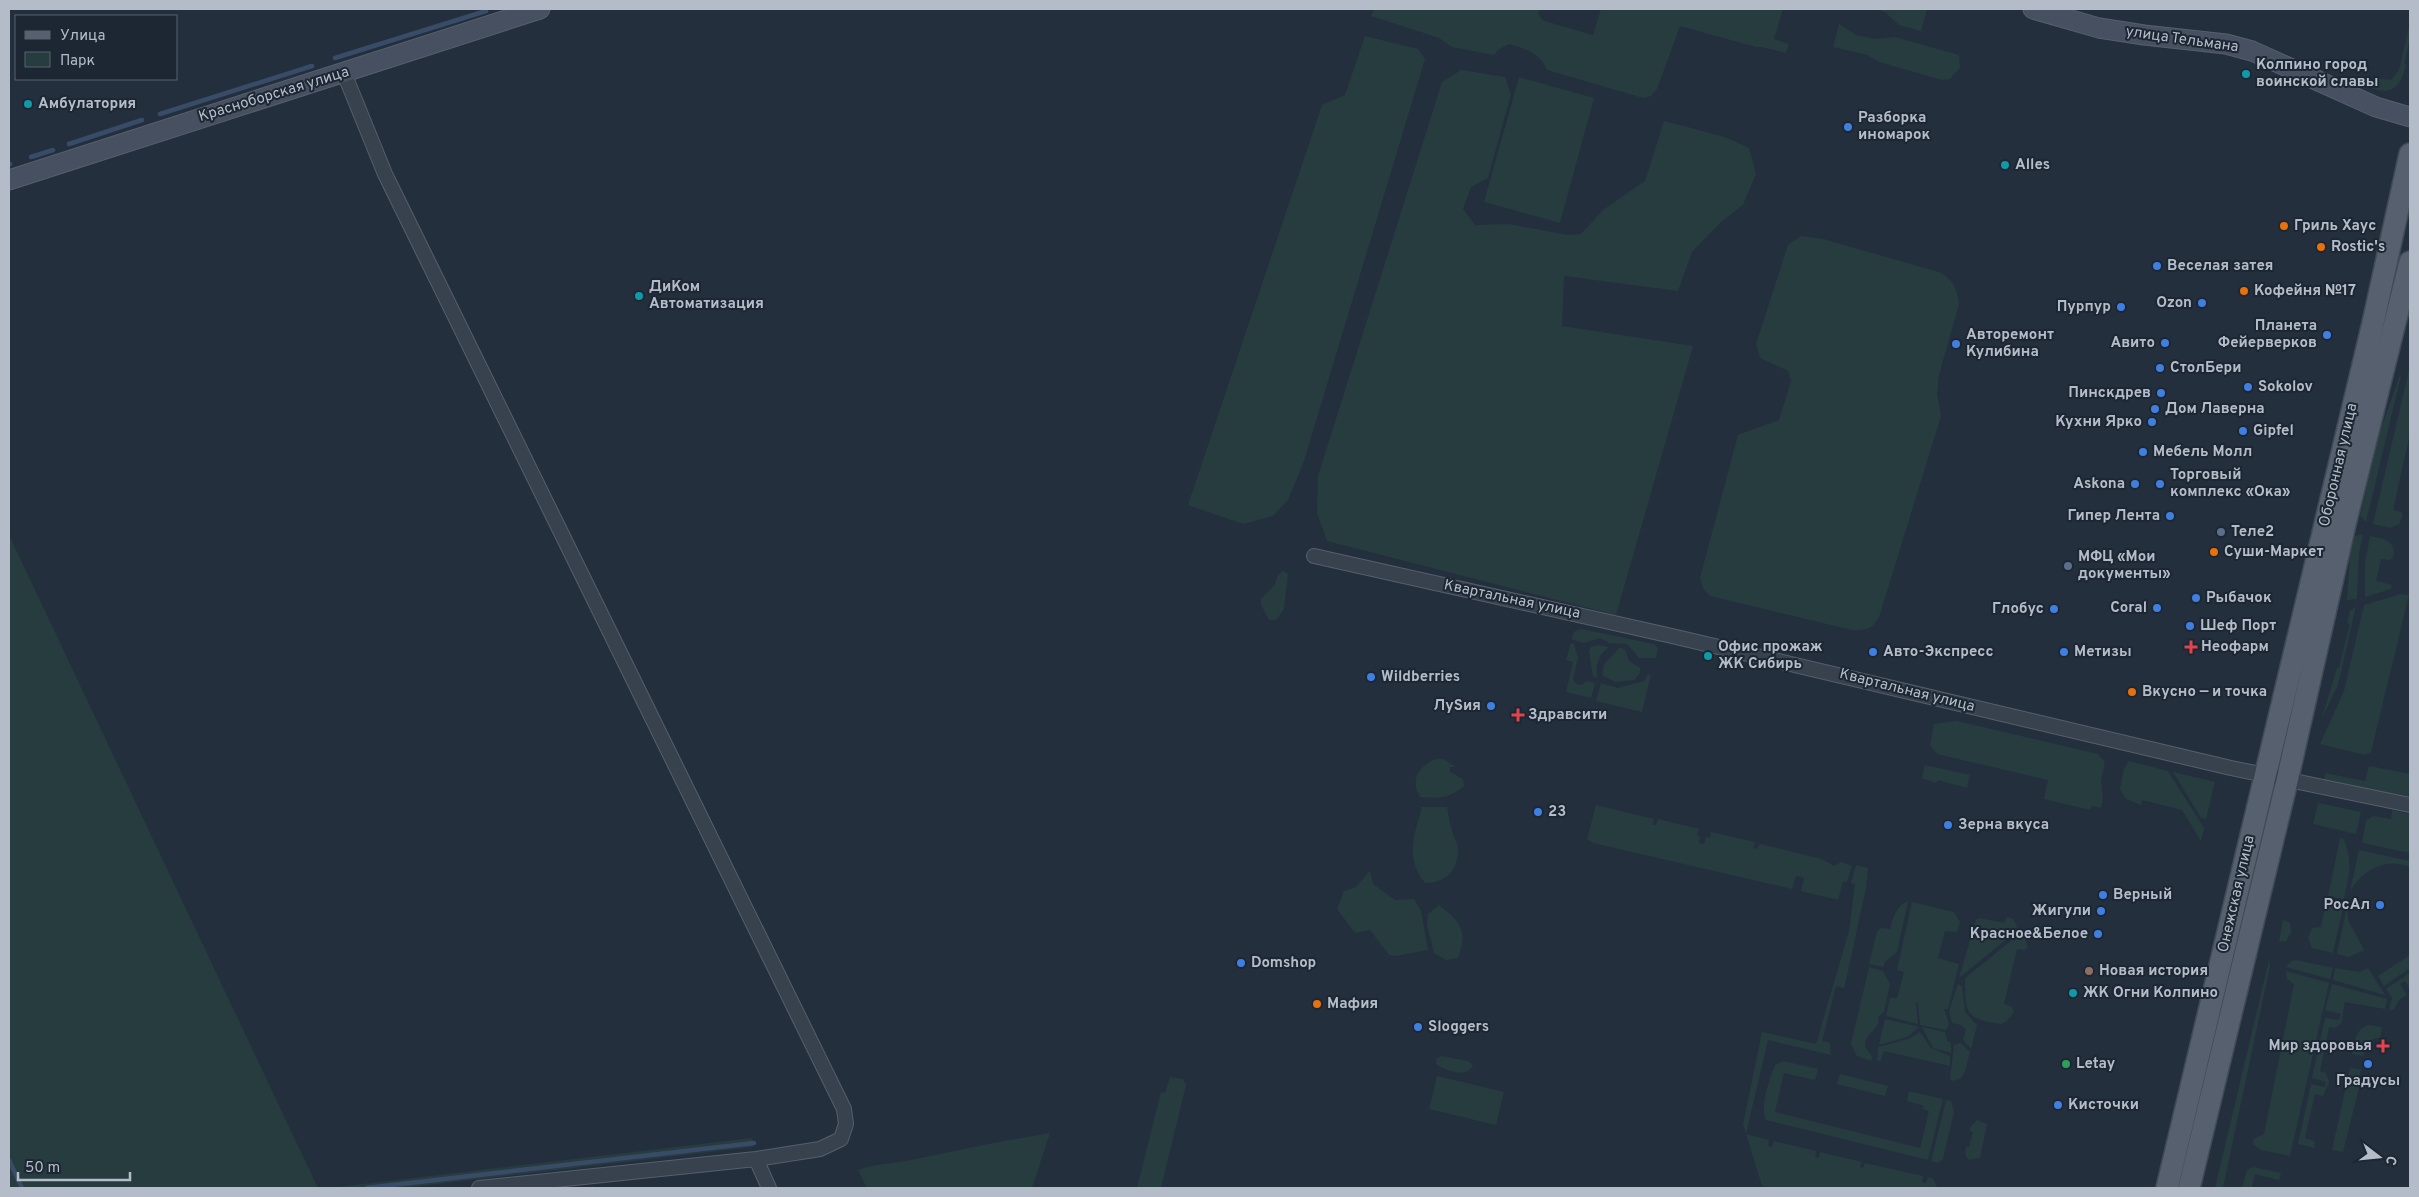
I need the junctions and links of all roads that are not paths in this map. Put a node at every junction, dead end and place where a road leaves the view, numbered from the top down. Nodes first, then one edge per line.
1 (540, 9) edge
2 (2033, 9) edge
3 (344, 74) junction
4 (2410, 118) edge
5 (2410, 154) edge
6 (9, 180) edge
7 (2410, 262) edge
8 (1314, 556) dead end
9 (2265, 776) junction
10 (2287, 781) junction
11 (2410, 805) edge
12 (756, 1159) junction
13 (557, 1184) edge
14 (479, 1188) edge
15 (769, 1188) edge
16 (2168, 1188) edge
17 (2189, 1188) edge

1 - 3 street, Красноборская улица
2 - 4 street, улица Тельмана
3 - 6 street, Красноборская улица
3 - 12 street
5 - 9 main road, Оборонная улица
7 - 10 main road, Оборонная улица
8 - 9 street, Квартальная улица
9 - 10 street, Квартальная улица
9 - 16 main road, Онежская улица
10 - 11 street, Квартальная улица
10 - 17 main road, Онежская улица
12 - 13 street
12 - 15 street
13 - 14 street

